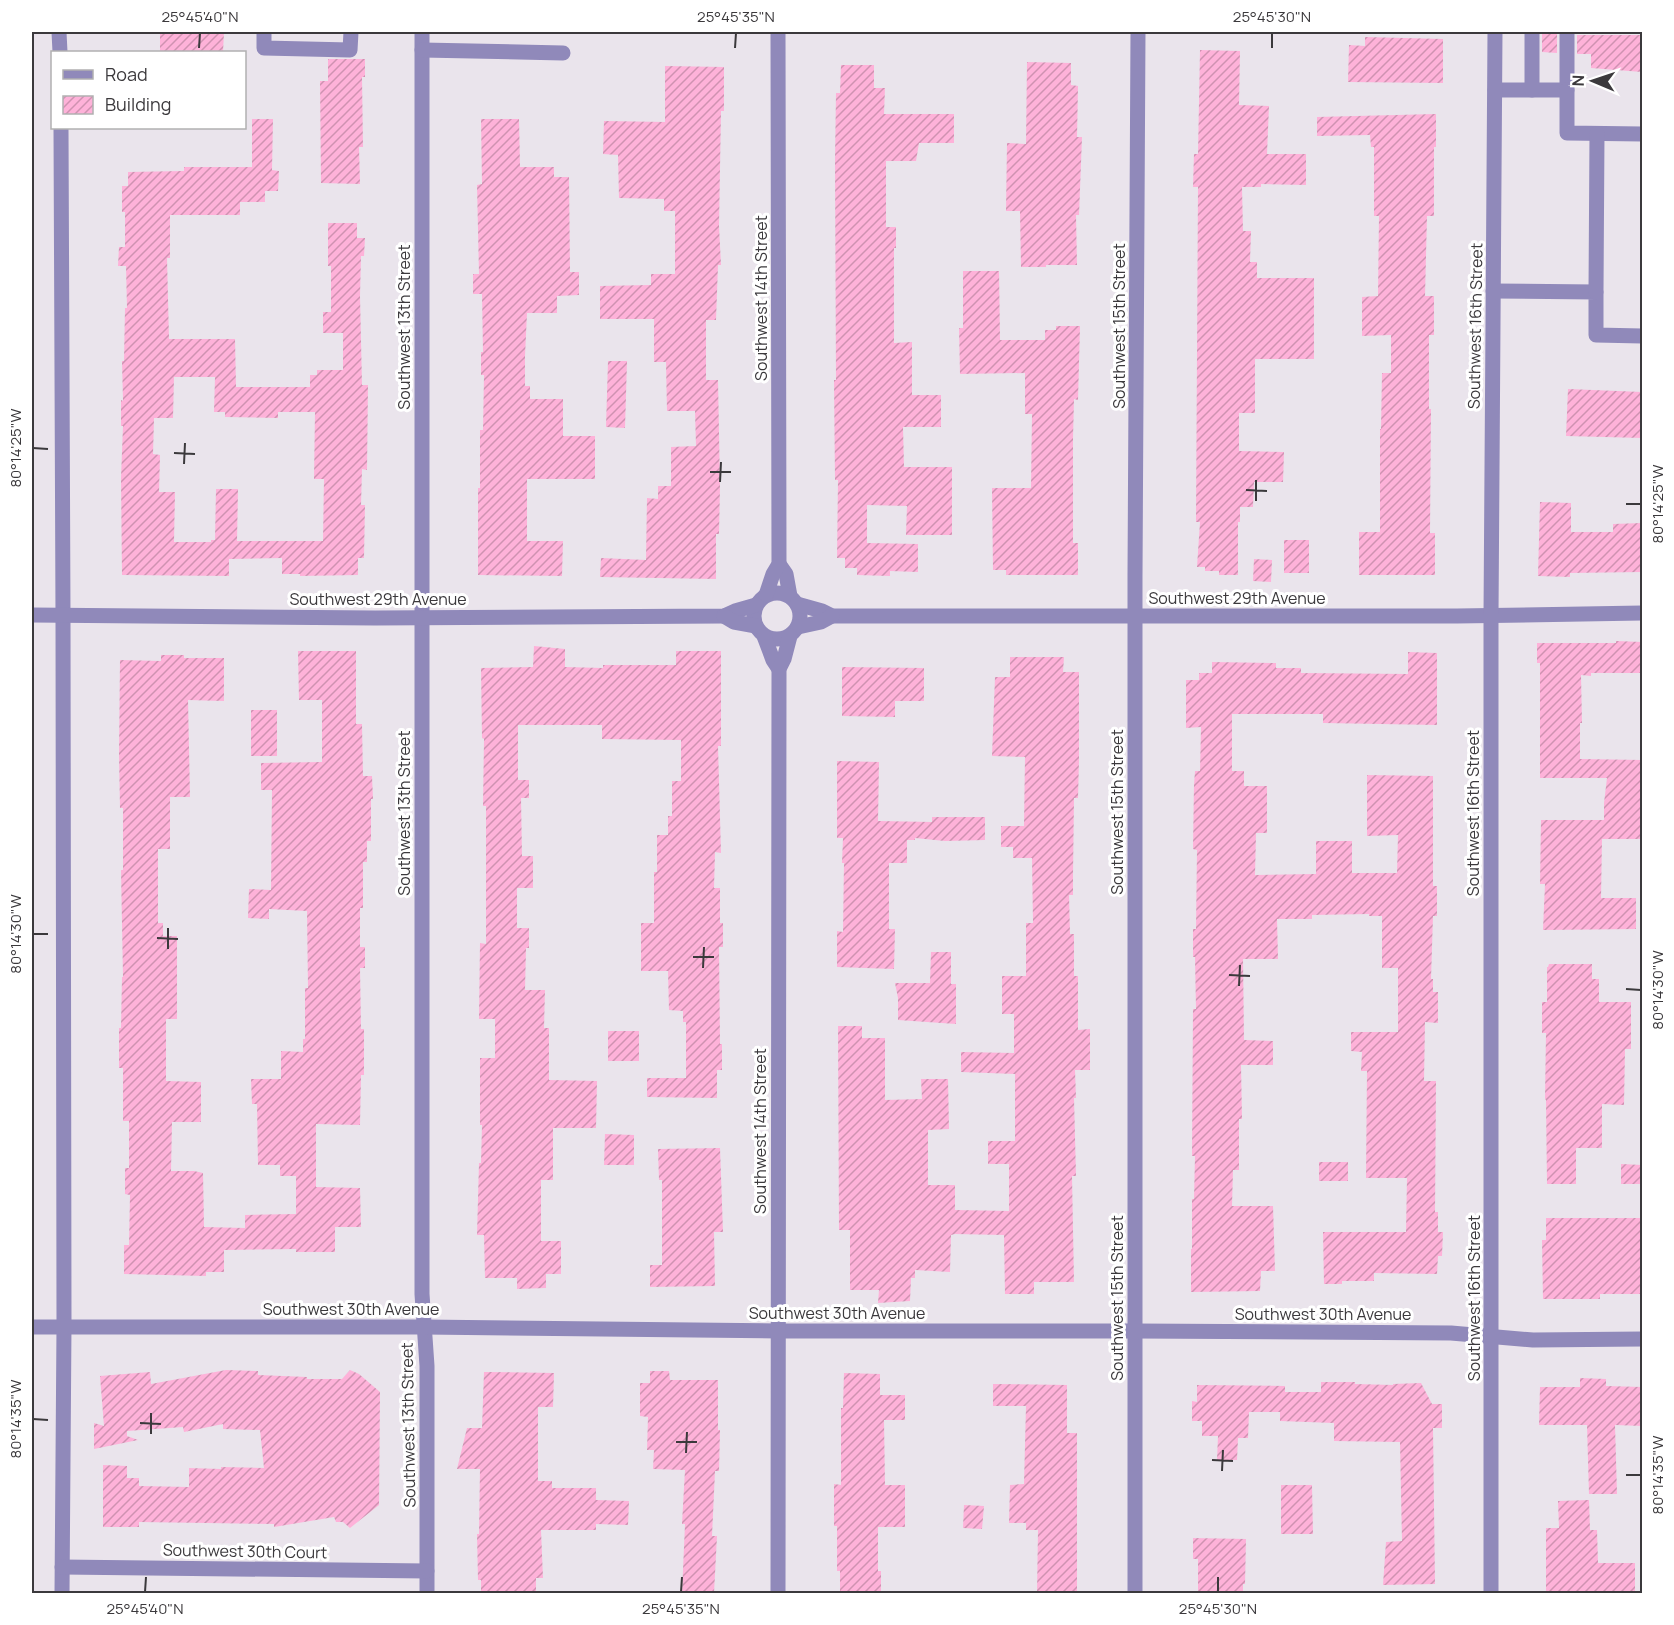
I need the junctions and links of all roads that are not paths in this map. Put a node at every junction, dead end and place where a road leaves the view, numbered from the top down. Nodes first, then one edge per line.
1 (59, 32) edge
2 (264, 32) edge
3 (351, 32) edge
4 (422, 32) edge
5 (778, 32) edge
6 (1138, 32) edge
7 (1495, 32) edge
8 (1532, 32) edge
9 (1567, 32) edge
10 (422, 50) junction
11 (60, 51) edge
12 (563, 53) dead end
13 (1495, 90) junction
14 (1532, 90) junction
15 (1567, 90) junction
16 (61, 129) edge
17 (1597, 134) junction
18 (1642, 134) edge
19 (1493, 291) junction
20 (1596, 292) junction
21 (1642, 336) edge
22 (779, 564) junction
23 (761, 600) junction
24 (794, 600) junction
25 (1642, 613) edge
26 (32, 615) edge
27 (1491, 615) junction
28 (63, 616) junction
29 (724, 616) junction
30 (832, 616) junction
31 (1136, 616) junction
32 (421, 617) junction
33 (760, 631) junction
34 (794, 631) junction
35 (778, 669) junction
36 (64, 1326) junction
37 (32, 1327) edge
38 (424, 1327) junction
39 (778, 1331) junction
40 (1135, 1331) junction
41 (1492, 1336) junction
42 (1642, 1339) edge
43 (62, 1567) junction
44 (427, 1571) junction
45 (62, 1593) edge
46 (427, 1593) edge
47 (778, 1593) edge
48 (1135, 1593) edge
49 (1491, 1593) edge

1 - 11 street
2 - 3 street
4 - 10 street, Southwest 13th Street
5 - 22 street, Southwest 14th Street
6 - 31 street, Southwest 15th Street
7 - 13 street, Southwest 16th Street
8 - 14 street
9 - 15 street
10 - 12 street
10 - 32 street, Southwest 13th Street
13 - 14 street
13 - 19 street, Southwest 16th Street
14 - 15 street
15 - 17 street
16 - 28 street
17 - 18 street
17 - 20 street
19 - 20 street
19 - 27 street, Southwest 16th Street
20 - 21 street
22 - 23 street, Southwest 14th Street
22 - 24 street, Southwest 14th Street
23 - 24 street
23 - 29 street, Southwest 29th Avenue
23 - 33 street
24 - 30 street, Southwest 29th Avenue
24 - 34 street
25 - 27 street, Southwest 29th Avenue
26 - 28 street, Southwest 29th Avenue
27 - 31 street, Southwest 29th Avenue
27 - 41 street, Southwest 16th Street
28 - 32 street, Southwest 29th Avenue
28 - 36 street
29 - 32 street, Southwest 29th Avenue
29 - 33 street, Southwest 29th Avenue
30 - 31 street, Southwest 29th Avenue
30 - 34 street, Southwest 29th Avenue
31 - 40 street, Southwest 15th Street
32 - 38 street, Southwest 13th Street
33 - 34 street
33 - 35 street, Southwest 14th Street
34 - 35 street, Southwest 14th Street
35 - 39 street, Southwest 14th Street
36 - 37 street, Southwest 30th Avenue
36 - 38 street, Southwest 30th Avenue
36 - 43 street
38 - 39 street, Southwest 30th Avenue
38 - 44 street, Southwest 13th Street
39 - 40 street, Southwest 30th Avenue
39 - 47 street, Southwest 14th Street
40 - 41 street, Southwest 30th Avenue
40 - 48 street, Southwest 15th Street
41 - 42 street, Southwest 30th Avenue
41 - 49 street, Southwest 16th Street
43 - 44 street, Southwest 30th Court
43 - 45 street
44 - 46 street, Southwest 13th Street

